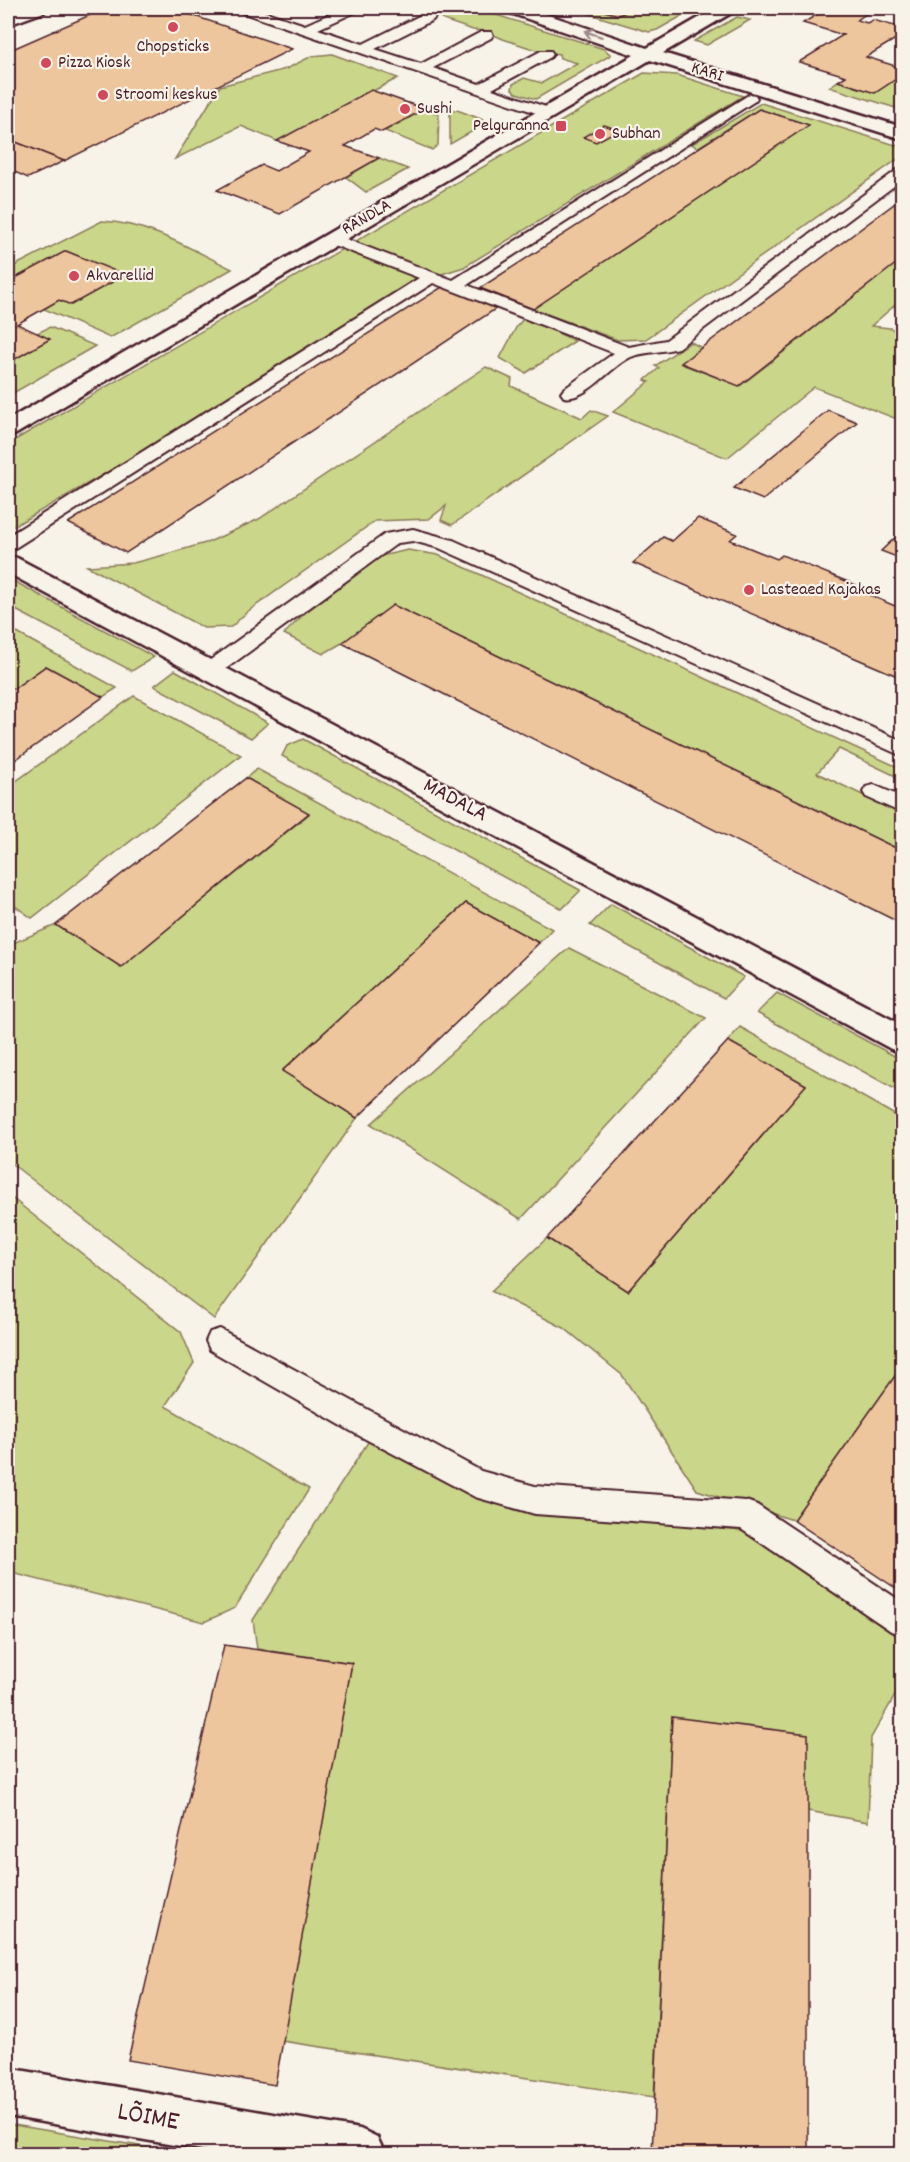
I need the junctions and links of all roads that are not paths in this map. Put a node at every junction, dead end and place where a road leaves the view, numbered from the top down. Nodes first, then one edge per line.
1 (38, 8) edge
2 (248, 8) edge
3 (353, 8) edge
4 (513, 8) edge
5 (727, 8) edge
6 (428, 17) dead end
7 (8, 20) edge
8 (307, 29) junction
9 (486, 35) dead end
10 (364, 49) junction
11 (546, 54) dead end
12 (648, 54) junction
13 (422, 69) junction
14 (481, 89) junction
15 (750, 98) dead end
16 (548, 112) junction
17 (902, 132) edge
18 (903, 173) edge
19 (332, 239) junction
20 (432, 277) junction
21 (455, 286) junction
22 (627, 352) junction
23 (570, 393) dead end
24 (8, 429) edge
25 (8, 544) edge
26 (8, 563) edge
27 (209, 671) junction
28 (903, 749) edge
29 (874, 792) dead end
30 (903, 806) edge
31 (903, 1040) edge
32 (220, 1341) dead end
33 (903, 1620) edge
34 (8, 2092) edge
35 (360, 2154) edge

1 - 7 street
2 - 8 lane
3 - 8 lane
12 -> 4 street, KARI
5 - 12 street, RANDLA
6 - 10 lane
8 - 10 lane
9 - 13 lane
10 - 13 lane
11 - 14 lane
12 - 16 street, RANDLA
12 - 17 street, KARI
13 - 14 lane
14 - 16 lane
15 - 21 lane
16 - 19 street, RANDLA
18 - 22 lane
19 - 20 lane
19 - 24 street, RANDLA
20 - 21 lane
20 - 25 lane
21 - 22 lane
22 - 23 lane
26 - 27 street, MADALA
27 - 28 lane
27 - 31 street, MADALA
29 - 30 lane
32 - 33 lane
34 - 35 street, LÕIME

